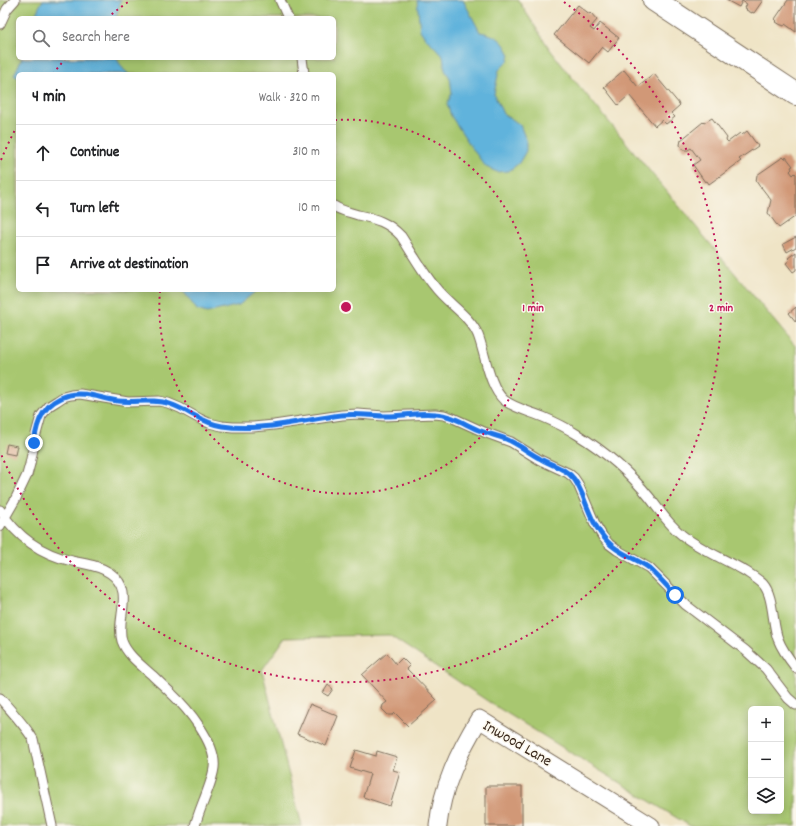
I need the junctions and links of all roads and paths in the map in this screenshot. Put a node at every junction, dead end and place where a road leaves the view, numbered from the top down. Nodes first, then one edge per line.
1 (15, 0) edge
2 (280, 0) edge
3 (654, 0) edge
4 (287, 16) edge
5 (0, 24) edge
6 (302, 60) edge
7 (304, 72) edge
8 (796, 94) edge
9 (336, 207) edge
10 (2, 514) edge
11 (0, 526) edge
12 (796, 668) edge
13 (0, 698) edge
14 (796, 705) edge
15 (52, 826) edge
16 (195, 826) edge
17 (438, 826) edge
18 (652, 826) edge

1 - 5 lane
2 - 4 lane
3 - 8 street
6 - 7 lane
9 - 12 lane
10 - 11 lane
10 - 14 lane
10 - 16 lane
13 - 15 lane
17 - 18 street, Inwood Lane

